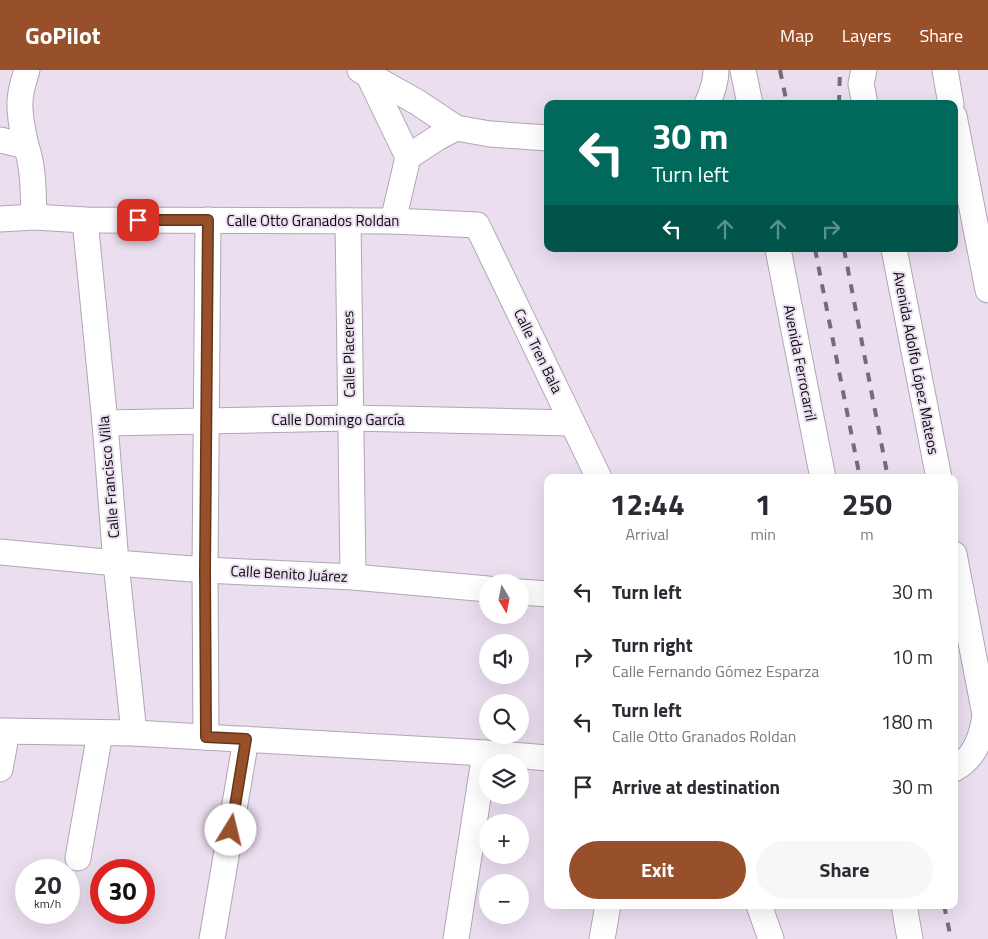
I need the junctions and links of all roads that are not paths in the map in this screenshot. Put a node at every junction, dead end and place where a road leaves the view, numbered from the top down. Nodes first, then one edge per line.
1 (27, 70) edge
2 (716, 70) edge
3 (743, 70) edge
4 (864, 70) edge
5 (945, 70) edge
6 (364, 72) edge
7 (709, 100) edge
8 (749, 100) edge
9 (864, 100) edge
10 (950, 100) edge
11 (456, 128) junction
12 (958, 136) edge
13 (544, 138) edge
14 (0, 140) edge
15 (26, 146) junction
16 (408, 157) junction
17 (34, 216) junction
18 (0, 219) edge
19 (85, 220) junction
20 (208, 220) junction
21 (393, 220) junction
22 (348, 221) junction
23 (477, 225) joint
24 (779, 252) edge
25 (895, 252) edge
26 (988, 290) edge
27 (350, 418) junction
28 (207, 421) junction
29 (572, 423) junction
30 (105, 424) junction
31 (597, 474) edge
32 (822, 474) edge
33 (938, 474) edge
34 (0, 552) edge
35 (116, 564) junction
36 (205, 570) junction
37 (958, 575) edge
38 (353, 577) junction
39 (479, 588) edge
40 (529, 593) edge
41 (544, 594) edge
42 (4, 731) edge
43 (100, 733) junction
44 (134, 733) junction
45 (206, 737) junction
46 (246, 739) junction
47 (485, 753) junction
48 (544, 758) edge
49 (958, 766) edge
50 (0, 769) edge
51 (78, 858) dead end
52 (607, 909) edge
53 (760, 909) edge
54 (905, 909) edge
55 (212, 939) edge
56 (456, 939) edge
57 (602, 939) edge
58 (770, 939) edge
59 (910, 939) edge

1 - 15 street
2 - 7 street
3 - 8 street
4 - 9 street
5 - 10 street
6 - 11 street
6 - 16 street
11 - 13 street
11 - 16 street
12 - 26 street
14 - 15 street
15 - 17 street
16 - 21 street
17 - 18 street, Calle Otto Granados Roldan
17 - 19 street, Calle Otto Granados Roldan
19 - 20 street, Calle Otto Granados Roldan
19 - 30 street, Calle Francisco Villa
20 - 22 street, Calle Otto Granados Roldan
20 - 28 street
21 - 22 street, Calle Otto Granados Roldan
21 - 23 street, Calle Otto Granados Roldan
22 - 27 street, Calle Placeres
23 - 29 street, Calle Tren Bala
24 - 32 street, Avenida Ferrocarril
25 - 33 street, Avenida Adolfo López Mateos
27 - 28 street, Calle Domingo García
27 - 29 street, Calle Domingo García
27 - 38 street, Calle Placeres
28 - 30 street, Calle Domingo García
28 - 36 street
29 - 31 street, Calle Tren Bala
30 - 35 street, Calle Francisco Villa
34 - 35 street, Calle Benito Juárez
35 - 36 street, Calle Benito Juárez
35 - 44 street, Calle Francisco Villa
36 - 38 street, Calle Benito Juárez
36 - 45 street
37 - 49 street
38 - 39 street, Calle Benito Juárez
40 - 41 street
42 - 43 street
42 - 50 street
43 - 44 street
43 - 51 street
44 - 45 street
45 - 46 street
46 - 47 street
46 - 55 street
47 - 48 street
47 - 56 street
52 - 57 street
53 - 58 street
54 - 59 street

